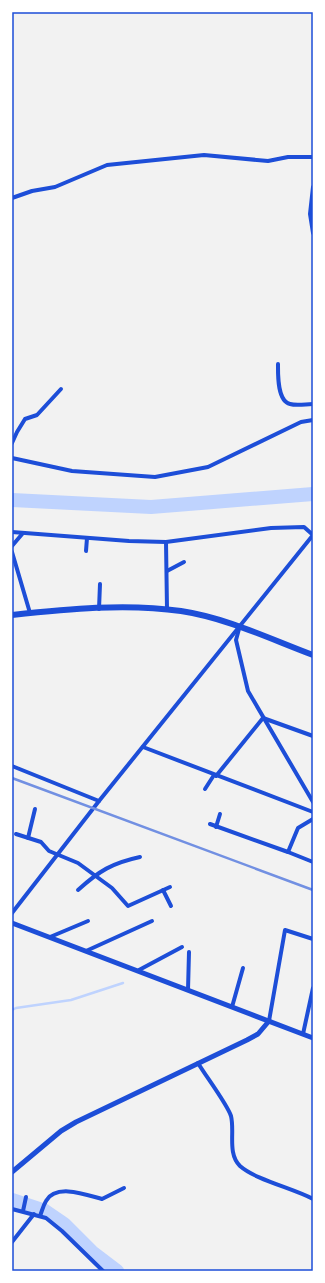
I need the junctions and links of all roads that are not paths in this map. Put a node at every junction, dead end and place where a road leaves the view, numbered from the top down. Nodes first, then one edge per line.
1 (313, 157) edge
2 (313, 187) edge
3 (12, 198) edge
4 (313, 233) edge
5 (278, 364) dead end
6 (61, 389) dead end
7 (313, 404) edge
8 (313, 420) edge
9 (12, 443) edge
10 (12, 458) edge
11 (12, 532) edge
12 (23, 533) junction
13 (313, 535) edge
14 (87, 538) junction
15 (166, 542) junction
16 (12, 546) edge
17 (86, 551) dead end
18 (12, 552) edge
19 (184, 562) dead end
20 (167, 571) junction
21 (100, 584) dead end
22 (99, 608) junction
23 (167, 609) junction
24 (30, 613) junction
25 (12, 615) edge
26 (239, 626) junction
27 (313, 655) edge
28 (262, 718) junction
29 (313, 736) edge
30 (143, 747) junction
31 (12, 766) edge
32 (215, 775) junction
33 (205, 789) dead end
34 (99, 801) junction
35 (313, 802) edge
36 (35, 810) dead end
37 (313, 812) edge
38 (220, 814) dead end
39 (313, 818) edge
40 (210, 824) dead end
41 (216, 827) junction
42 (16, 834) dead end
43 (28, 838) junction
44 (288, 852) junction
45 (58, 854) junction
46 (139, 862) dead end
47 (313, 862) edge
48 (95, 875) junction
49 (170, 887) dead end
50 (78, 890) dead end
51 (163, 890) junction
52 (171, 906) dead end
53 (12, 913) edge
54 (88, 921) dead end
55 (152, 921) dead end
56 (12, 923) edge
57 (50, 937) junction
58 (313, 939) edge
59 (182, 947) dead end
60 (86, 950) junction
61 (189, 952) dead end
62 (243, 968) dead end
63 (139, 970) junction
64 (313, 988) edge
65 (188, 990) junction
66 (232, 1007) junction
67 (269, 1022) junction
68 (303, 1034) junction
69 (313, 1038) edge
70 (198, 1064) junction
71 (12, 1172) edge
72 (124, 1188) dead end
73 (26, 1197) dead end
74 (313, 1199) edge
75 (12, 1209) edge
76 (23, 1211) junction
77 (34, 1214) junction
78 (40, 1216) junction
79 (12, 1242) edge
80 (100, 1270) edge

1 - 3 street
2 - 4 street
5 - 7 street
6 - 9 street
8 - 10 street
11 - 12 street
12 - 14 street
12 - 16 street
13 - 15 street
13 - 26 street
14 - 15 street
14 - 17 street
15 - 20 street
18 - 24 street
19 - 20 street
20 - 23 street
21 - 22 street
22 - 23 main road
22 - 24 main road
23 - 26 main road
24 - 25 main road
26 - 27 main road
26 - 28 street
26 - 30 street
28 - 29 street
28 - 32 street
28 - 35 street
30 - 32 street
30 - 34 street
31 - 34 street
32 - 33 street
32 - 37 street
34 - 45 street
36 - 43 street
38 - 41 street
39 - 44 street
40 - 41 street
41 - 44 street
42 - 43 street
43 - 45 street
44 - 47 street
45 - 48 street
45 - 53 street
46 - 48 street
48 - 50 street
48 - 51 street
49 - 51 street
51 - 52 street
54 - 57 street
55 - 60 street
56 - 57 street
57 - 60 street
58 - 67 street
59 - 63 street
60 - 63 street
61 - 65 street
62 - 66 street
63 - 65 street
64 - 68 street
65 - 66 street
66 - 67 street
67 - 68 street
67 - 70 street
68 - 69 street
70 - 71 street
70 - 74 street
72 - 78 street
73 - 76 street
75 - 76 street
76 - 77 street
77 - 78 street
77 - 79 street
78 - 80 street

